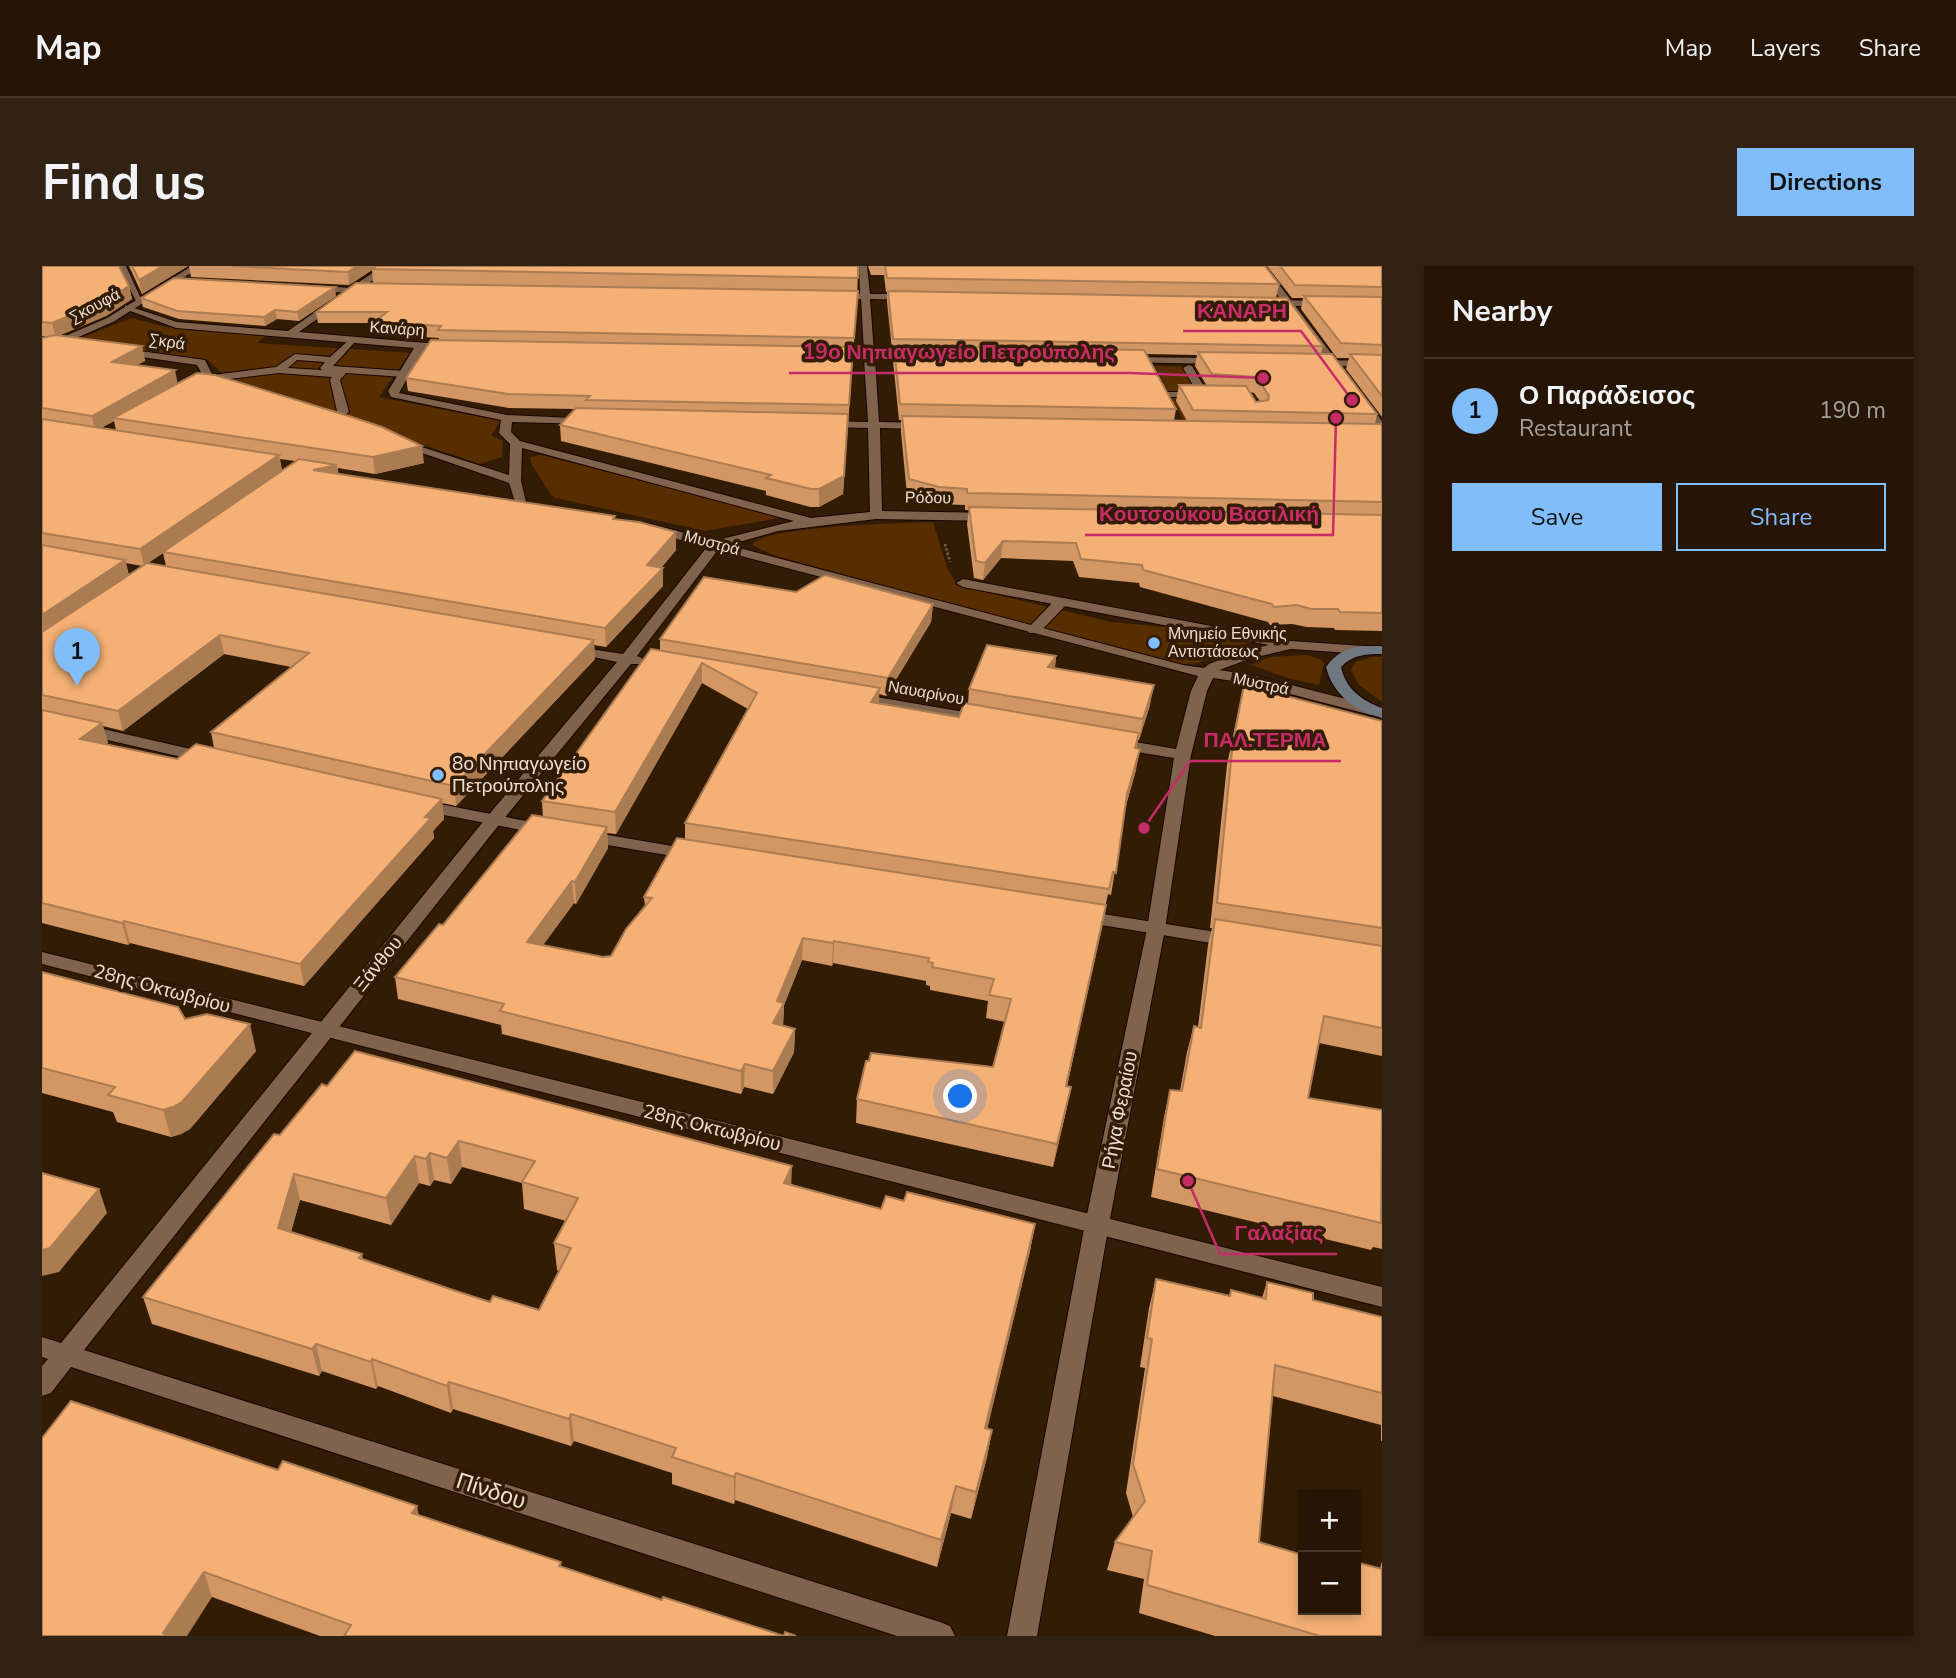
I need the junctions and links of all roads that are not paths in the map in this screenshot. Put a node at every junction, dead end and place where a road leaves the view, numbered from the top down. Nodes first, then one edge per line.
1 (122, 266) edge
2 (198, 266) edge
3 (389, 266) edge
4 (863, 266) edge
5 (1260, 266) edge
6 (172, 281) junction
7 (200, 282) edge
8 (296, 288) edge
9 (370, 288) edge
10 (354, 289) junction
11 (823, 296) edge
12 (865, 296) junction
13 (919, 297) edge
14 (139, 299) junction
15 (1261, 303) edge
16 (1288, 303) junction
17 (1382, 305) edge
18 (128, 307) junction
19 (288, 337) junction
20 (42, 341) edge
21 (350, 342) junction
22 (57, 343) junction
23 (83, 347) edge
24 (420, 347) junction
25 (462, 348) edge
26 (42, 350) edge
27 (109, 350) edge
28 (812, 354) edge
29 (868, 355) junction
30 (938, 356) edge
31 (1105, 359) edge
32 (332, 360) junction
33 (1147, 360) junction
34 (1227, 361) edge
35 (1307, 363) edge
36 (1333, 363) junction
37 (1382, 364) edge
38 (1188, 368) dead end
39 (279, 370) junction
40 (342, 372) junction
41 (404, 374) junction
42 (211, 377) junction
43 (197, 382) edge
44 (240, 387) edge
45 (319, 415) edge
46 (507, 418) junction
47 (332, 419) junction
48 (598, 421) edge
49 (805, 424) edge
50 (350, 425) edge
51 (874, 425) junction
52 (941, 426) edge
53 (1382, 429) edge
54 (1369, 435) edge
55 (1382, 435) edge
56 (383, 437) edge
57 (516, 443) junction
58 (514, 481) junction
59 (520, 503) edge
60 (876, 515) junction
61 (1007, 517) edge
62 (810, 522) junction
63 (639, 524) edge
64 (716, 544) junction
65 (963, 583) road end
66 (1060, 603) junction
67 (1034, 630) junction
68 (1291, 645) junction
69 (559, 646) edge
70 (1364, 650) junction
71 (1382, 650) edge
72 (627, 659) junction
73 (654, 664) edge
74 (1207, 674) junction
75 (844, 697) edge
76 (1376, 712) edge
77 (42, 720) edge
78 (993, 722) edge
79 (1102, 741) edge
80 (1183, 755) junction
81 (219, 760) edge
82 (397, 800) edge
83 (492, 822) junction
84 (711, 857) edge
85 (1067, 915) edge
86 (1156, 929) junction
87 (1249, 943) edge
88 (42, 958) edge
89 (324, 1031) junction
90 (1097, 1224) junction
91 (1382, 1297) edge
92 (54, 1351) edge
93 (42, 1385) edge
94 (940, 1636) edge
95 (1022, 1636) edge

1 - 14 street
2 - 6 street, Σκουφά
3 - 10 street
4 - 12 street
5 - 16 street
6 - 7 street
6 - 14 street, Σκουφά
8 - 10 street
9 - 10 street
10 - 19 street
11 - 12 street
12 - 13 street
12 - 29 street
14 - 18 street, Σκουφά
15 - 16 street
16 - 17 street
16 - 36 street
18 - 19 street, Κανάρη
18 - 22 street, Σκουφά
19 - 21 street, Κανάρη
20 - 22 street
21 - 24 street, Κανάρη
21 - 32 street
22 - 23 street
22 - 26 street, Σκουφά
24 - 25 street, Κανάρη
24 - 41 street
27 - 42 street, Σκρά
28 - 29 street
29 - 30 street
29 - 51 street
31 - 33 street
32 - 39 street
32 - 40 street
33 - 34 street
33 - 38 street
35 - 36 street
36 - 37 street
36 - 53 street
39 - 40 street
39 - 42 street
40 - 41 street
40 - 47 street
41 - 46 street
42 - 43 street
42 - 44 street, Σκρά
45 - 47 street
46 - 48 street
46 - 57 street
47 - 50 street
49 - 51 street
51 - 52 street
51 - 60 street
54 - 55 street
56 - 58 street
57 - 58 street
57 - 62 street, Ρόδου
58 - 59 street
60 - 61 street, Ρόδου
60 - 62 street, Ρόδου
62 - 64 street, Ρόδου
63 - 64 street, Μυστρά
64 - 67 street, Μυστρά
64 - 72 street, Ξάνθου
65 - 66 street
66 - 67 street
66 - 68 street
67 - 74 street, Μυστρά
68 - 70 street
68 - 74 street
69 - 72 street
70 - 71 main road
70 - 76 main road
72 - 73 street
72 - 83 street, Ξάνθου
74 - 76 street, Μυστρά
74 - 80 street, Ρήγα Φεραίου
75 - 78 street, Ναυαρίνου
77 - 81 street
79 - 80 street
80 - 86 street, Ρήγα Φεραίου
82 - 83 street
83 - 84 street
83 - 89 street, Ξάνθου
85 - 86 street
86 - 87 street
86 - 90 street, Ρήγα Φεραίου
88 - 89 street, 28ης Οκτωβρίου
89 - 90 street, 28ης Οκτωβρίου
89 - 92 street, Ξάνθου
90 - 91 street, 28ης Οκτωβρίου
90 - 95 street, Ρήγα Φεραίου
92 - 93 street, Ξάνθου
92 - 94 street, Πίνδου

